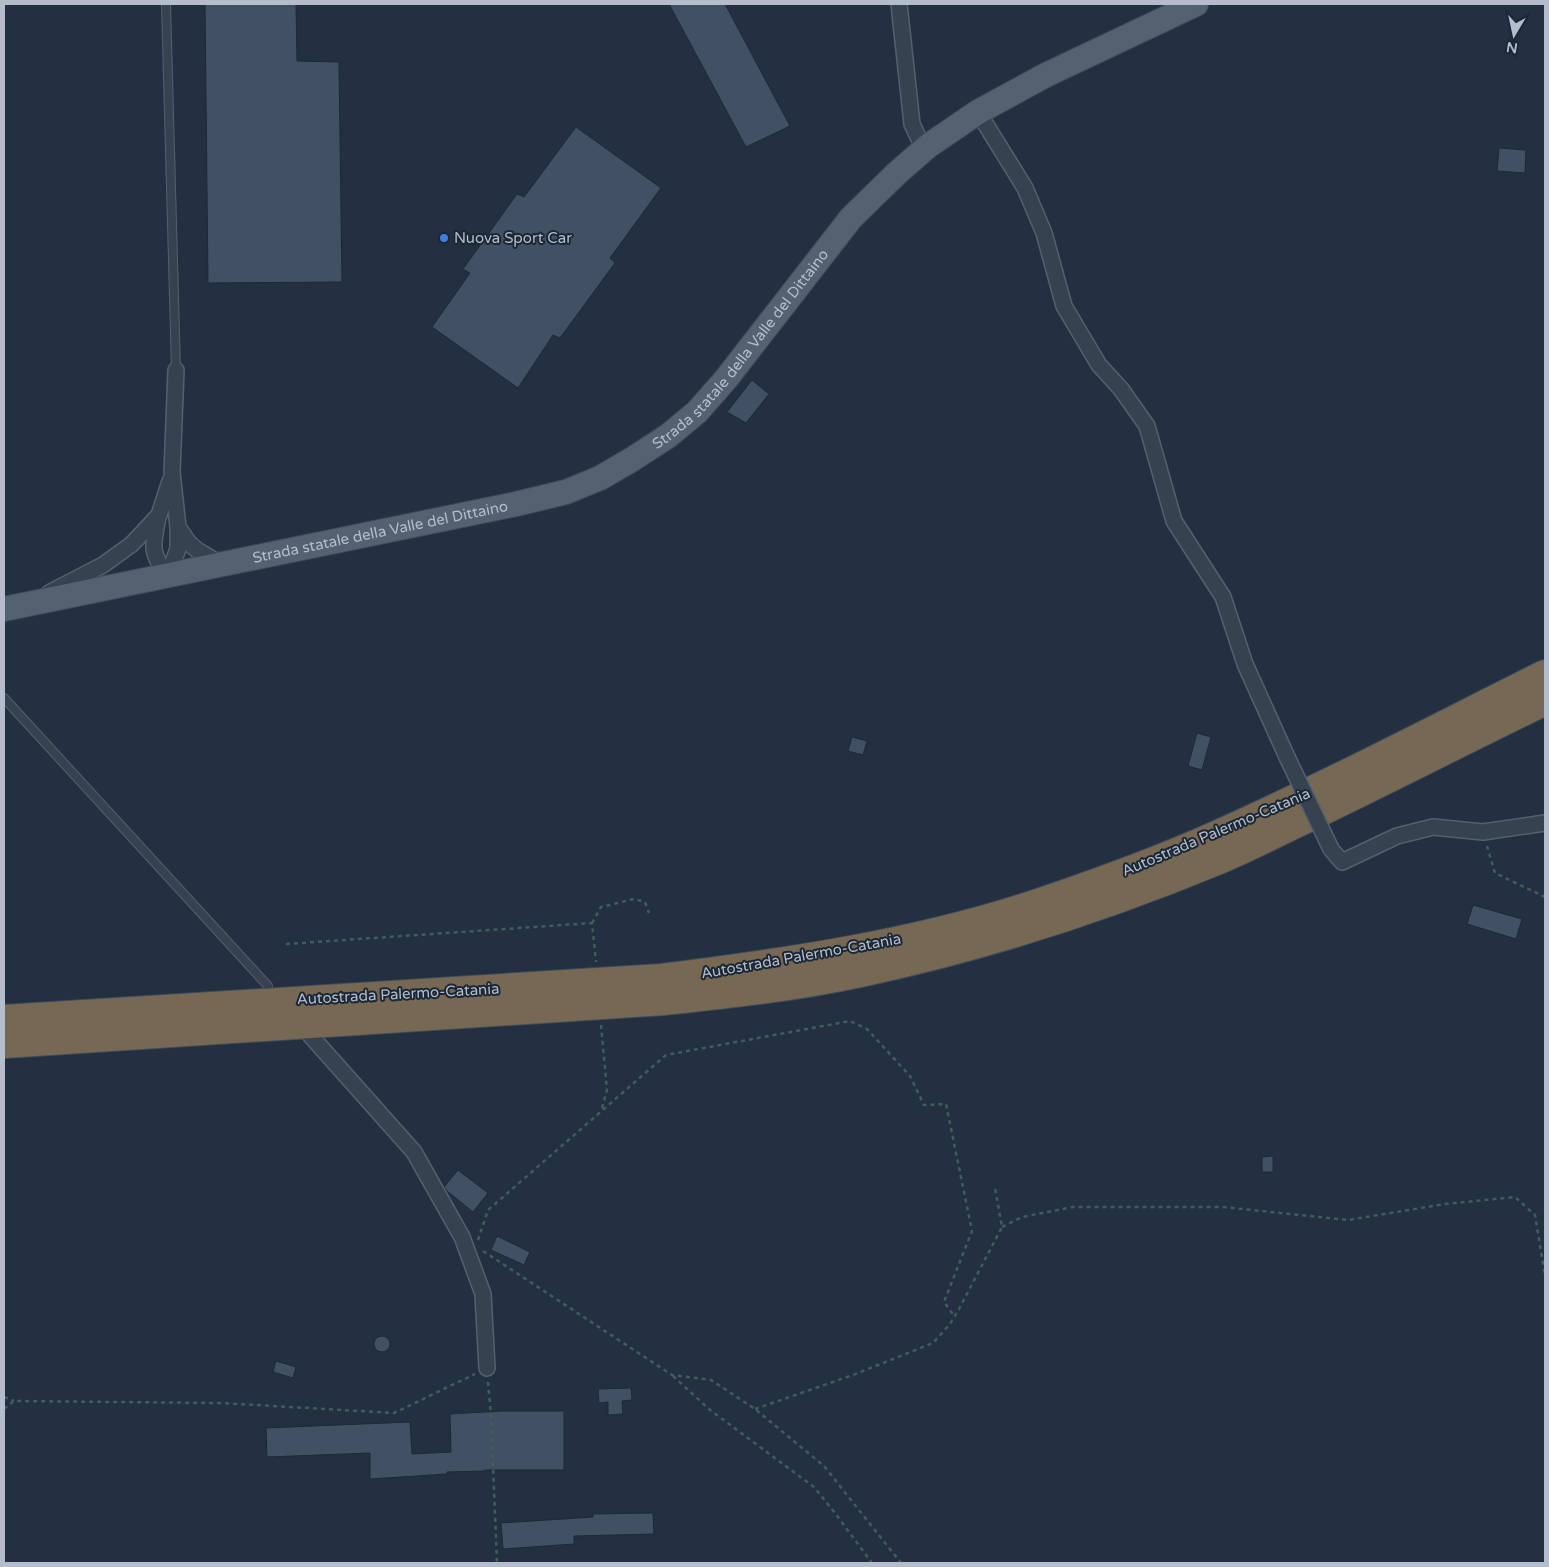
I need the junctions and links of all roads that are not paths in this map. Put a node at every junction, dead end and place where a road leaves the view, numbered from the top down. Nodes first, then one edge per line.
1 (166, 4) edge
2 (899, 4) edge
3 (1196, 4) edge
4 (978, 112) junction
5 (928, 146) junction
6 (176, 370) joint
7 (172, 472) junction
8 (159, 515) junction
9 (178, 527) junction
10 (222, 565) junction
11 (168, 575) junction
12 (31, 603) junction
13 (4, 609) edge
14 (1545, 674) edge
15 (4, 698) edge
16 (1545, 701) edge
17 (1545, 823) edge
18 (268, 986) dead end
19 (11, 1017) edge
20 (272, 1026) junction
21 (310, 1035) dead end
22 (4, 1044) edge
23 (4, 1056) edge
24 (487, 1368) road end

1 - 6 lane
2 - 5 street
3 - 4 main road, Strada statale della Valle del Dittaino
4 - 5 main road, Strada statale della Valle del Dittaino
4 - 17 street, bridge
5 - 10 main road, Strada statale della Valle del Dittaino
6 - 7 street
7 - 8 street
7 - 9 street
8 - 11 street
8 - 12 street
9 - 10 street
9 - 11 street
10 - 11 main road, Strada statale della Valle del Dittaino
11 - 12 main road, Strada statale della Valle del Dittaino
12 - 13 main road
14 - 19 highway, Autostrada Palermo-Catania
15 - 18 lane
16 - 20 highway, Autostrada Palermo-Catania
20 - 22 highway, Autostrada Palermo-Catania
20 - 23 highway
21 - 24 street

